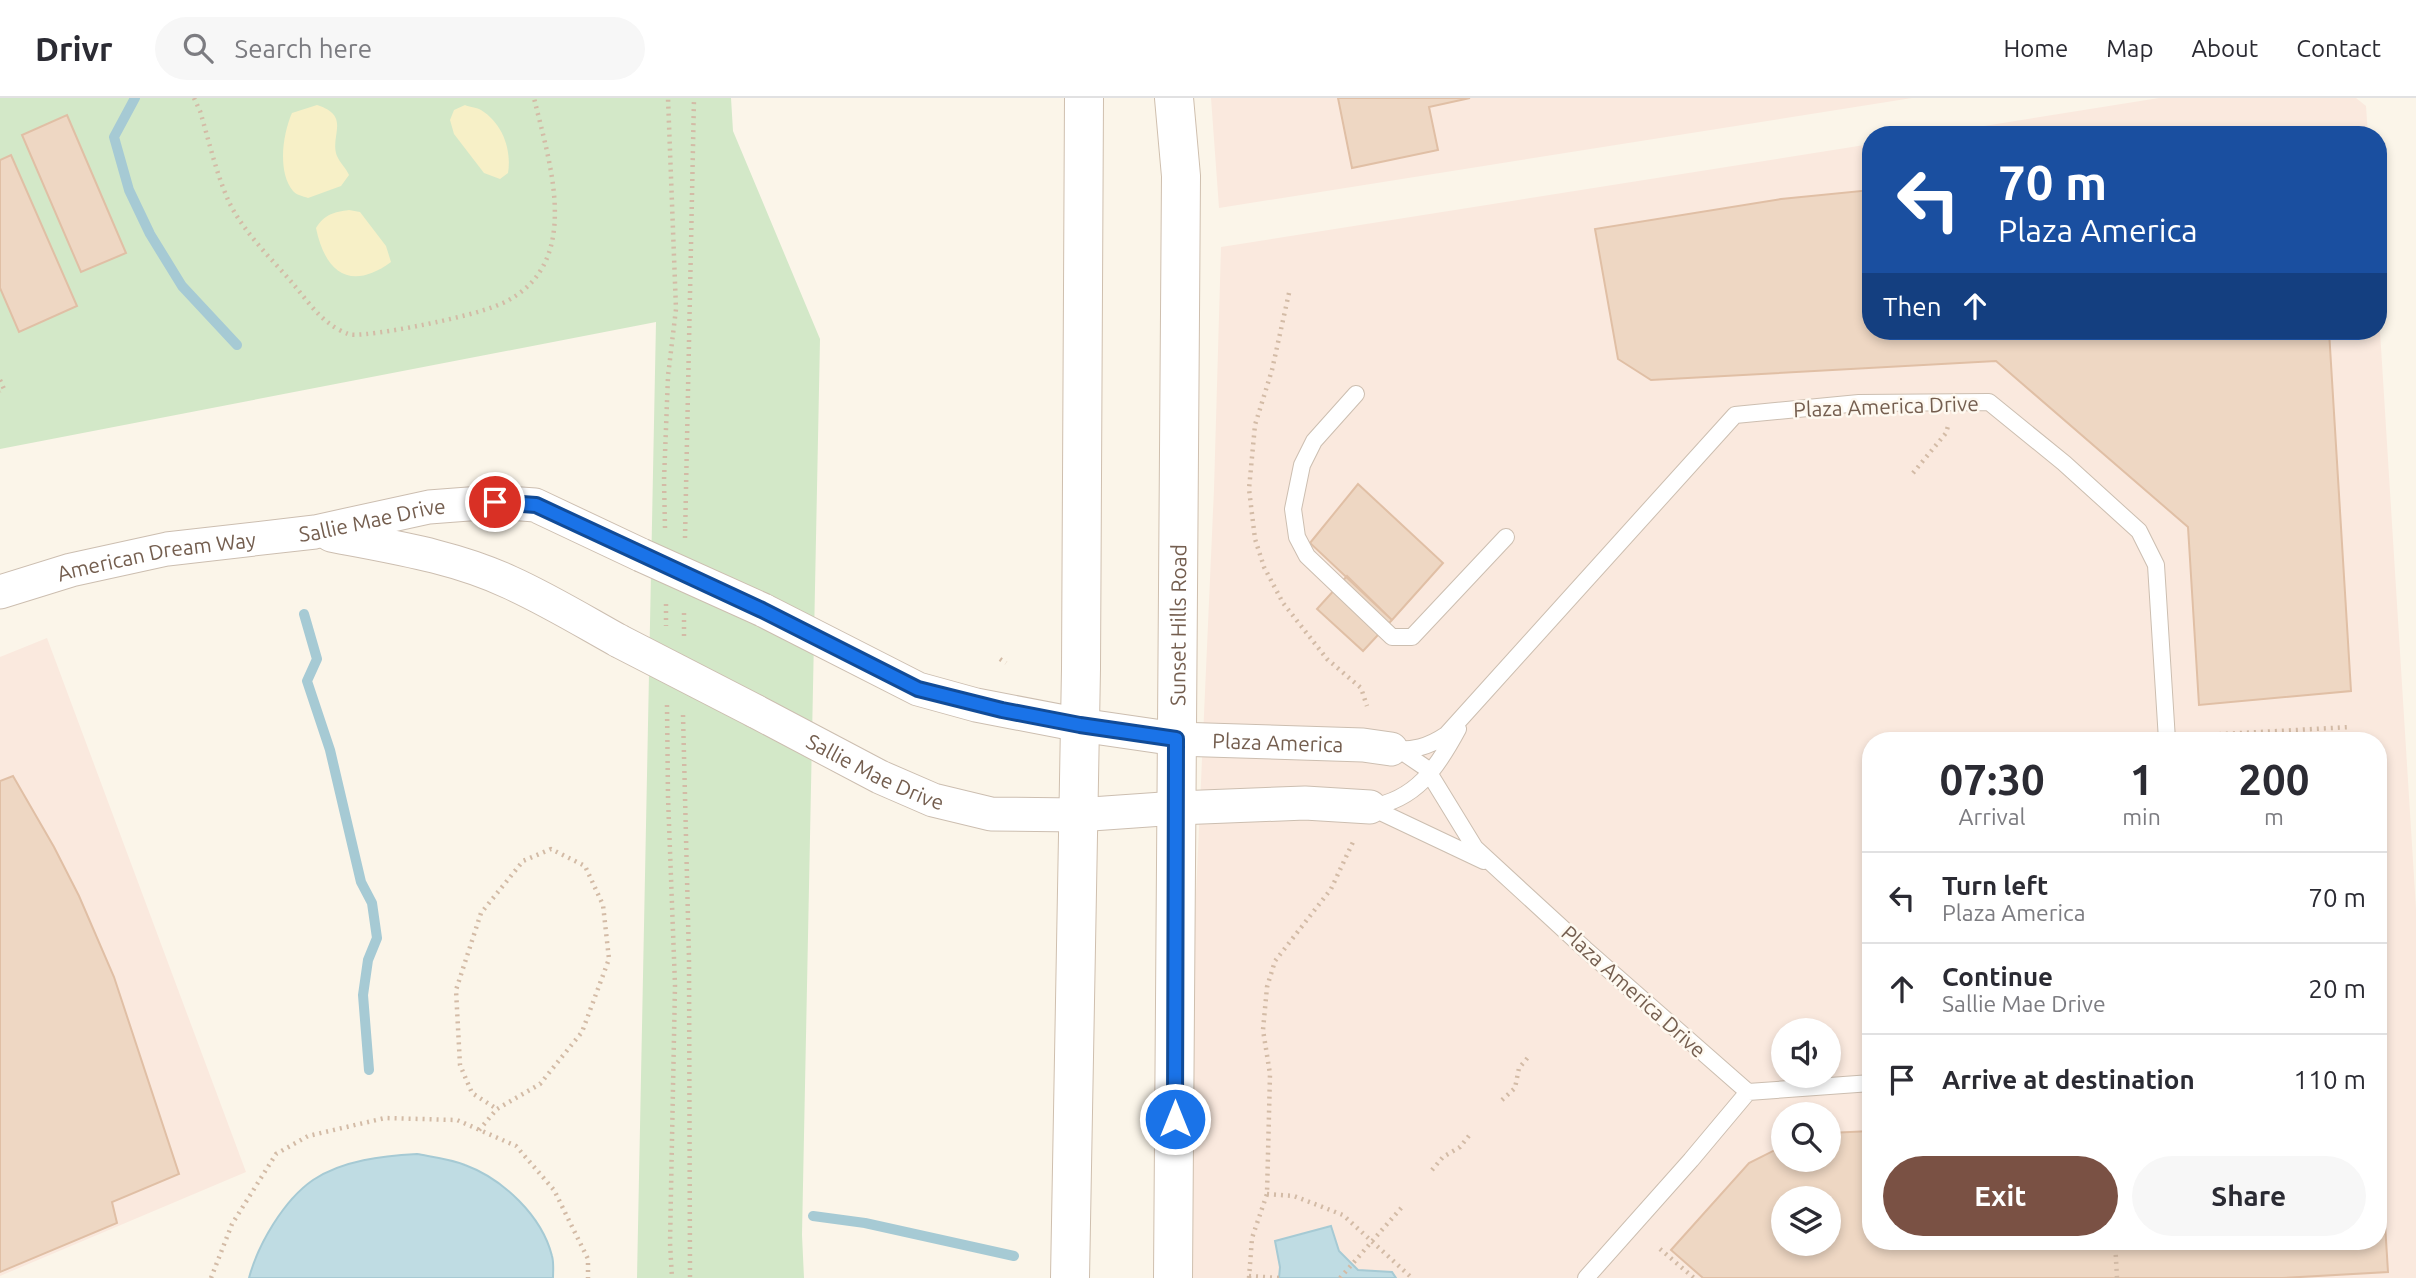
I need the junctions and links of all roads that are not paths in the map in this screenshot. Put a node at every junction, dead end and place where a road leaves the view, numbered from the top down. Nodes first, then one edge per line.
1 (1084, 98) edge
2 (1174, 98) edge
3 (1356, 394) dead end
4 (315, 533) junction
5 (1506, 537) dead end
6 (0, 592) edge
7 (1466, 714) junction
8 (1080, 725) junction
9 (2166, 732) edge
10 (1176, 739) junction
11 (1391, 749) junction
12 (1430, 774) junction
13 (1370, 807) junction
14 (1177, 808) junction
15 (1077, 815) junction
16 (1496, 867) junction
17 (1862, 1084) edge
18 (1748, 1091) junction
19 (1070, 1278) edge
20 (1173, 1278) edge
21 (1586, 1278) edge

1 - 8 main road
2 - 10 main road, Sunset Hills Road
3 - 5 lane
4 - 6 street, American Dream Way
4 - 8 street, Sallie Mae Drive, bridge
4 - 15 street, Sallie Mae Drive, bridge
7 - 9 lane, Plaza America Drive
7 - 11 lane
7 - 12 lane
8 - 10 street, Plaza America
8 - 15 main road
10 - 11 street, Plaza America
10 - 14 main road, Sunset Hills Road
11 - 12 lane
12 - 13 lane
12 - 16 lane
13 - 14 street
13 - 16 lane
14 - 15 street
14 - 20 main road, Sunset Hills Road
15 - 19 main road
16 - 18 lane, Plaza America Drive
17 - 18 lane
18 - 21 lane

